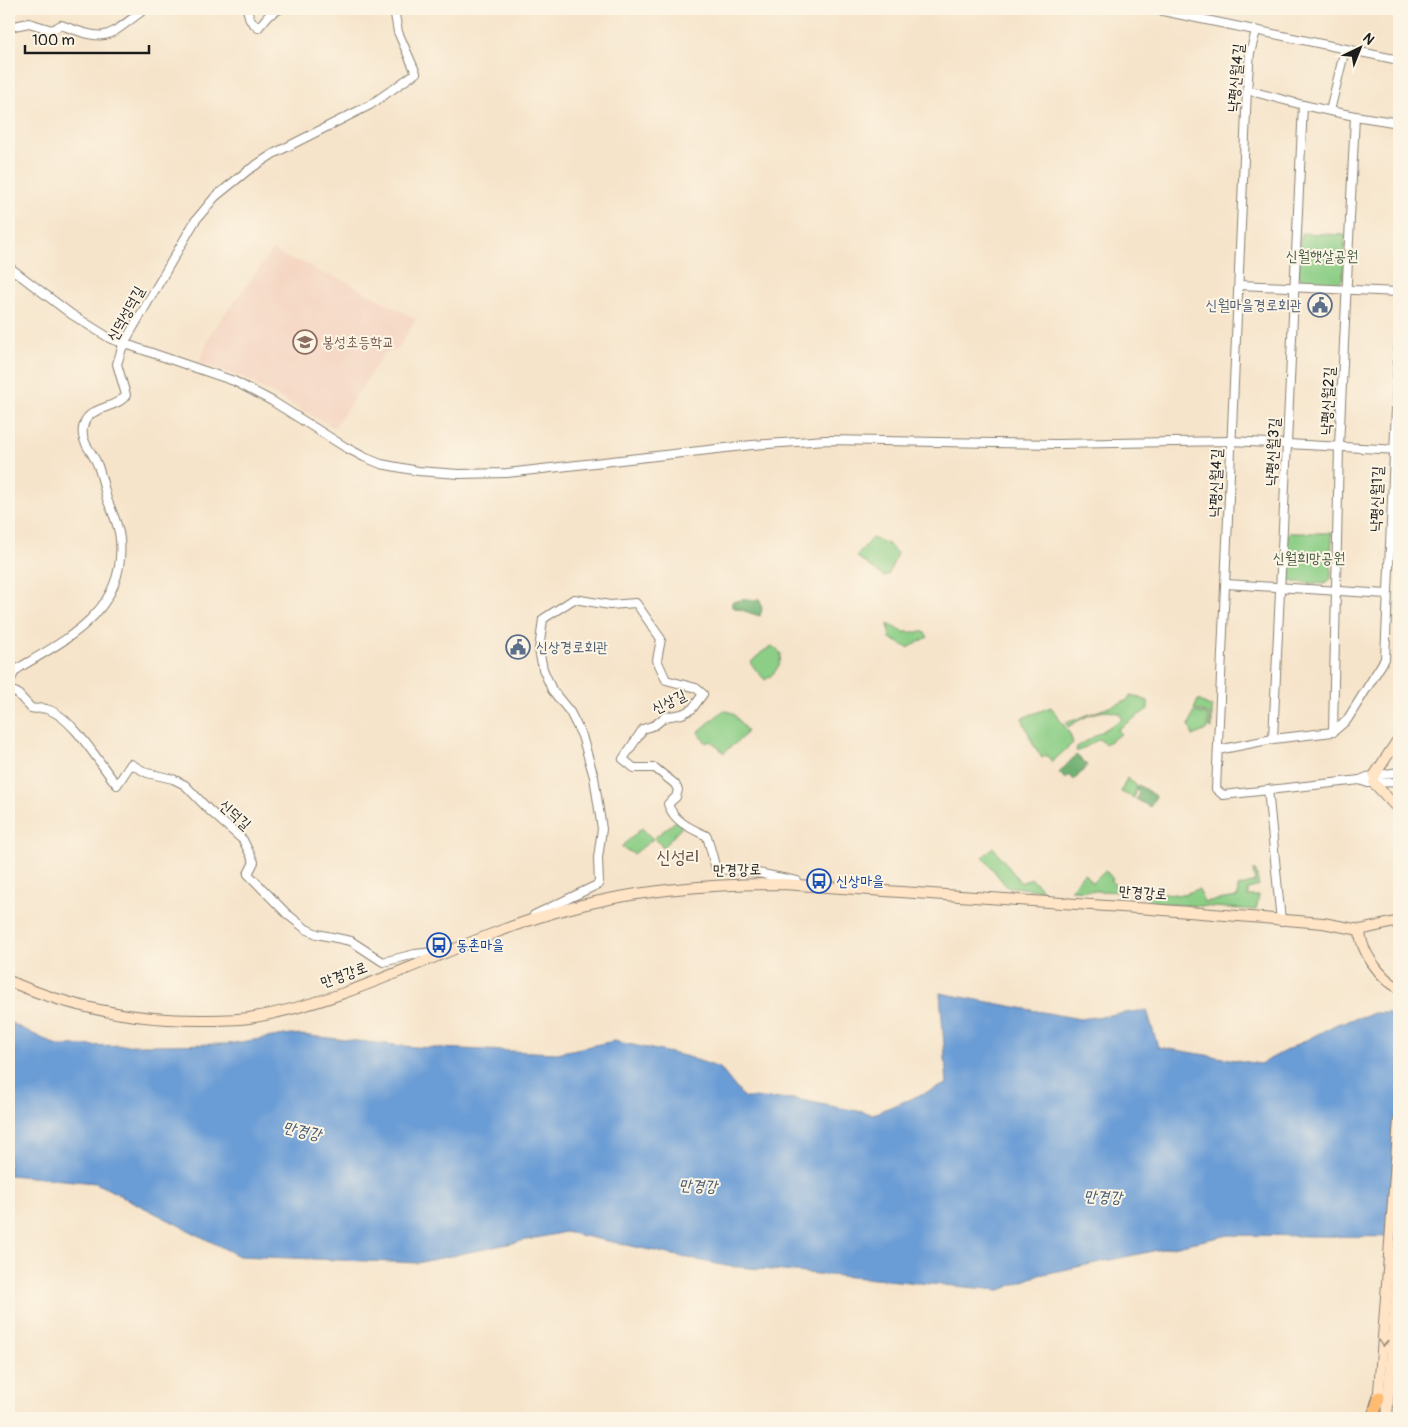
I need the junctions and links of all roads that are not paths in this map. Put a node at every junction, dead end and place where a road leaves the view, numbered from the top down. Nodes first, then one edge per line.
1 (145, 9) edge
2 (247, 9) edge
3 (280, 9) edge
4 (394, 9) edge
5 (1153, 9) edge
6 (9, 28) edge
7 (1256, 31) junction
8 (1345, 49) junction
9 (1399, 60) edge
10 (1247, 90) junction
11 (1303, 105) junction
12 (1330, 111) junction
13 (1355, 116) junction
14 (1399, 123) edge
15 (9, 267) edge
16 (1240, 285) junction
17 (1295, 287) junction
18 (1348, 290) junction
19 (1399, 292) edge
20 (1399, 340) edge
21 (123, 345) junction
22 (1231, 441) junction
23 (1287, 444) junction
24 (1340, 446) junction
25 (1396, 449) edge
26 (1226, 584) junction
27 (1281, 587) junction
28 (1335, 590) junction
29 (1387, 594) junction
30 (9, 683) edge
31 (9, 690) edge
32 (1334, 732) junction
33 (1399, 738) edge
34 (1274, 739) junction
35 (1218, 750) junction
36 (1399, 772) edge
37 (1374, 779) junction
38 (1399, 782) edge
39 (1268, 789) junction
40 (1399, 810) edge
41 (816, 886) junction
42 (1281, 921) junction
43 (1399, 921) edge
44 (507, 928) junction
45 (1360, 930) junction
46 (446, 951) junction
47 (9, 982) edge
48 (1399, 988) edge
49 (1399, 1120) edge
50 (1399, 1250) edge
51 (1385, 1380) junction
52 (1379, 1397) junction
53 (1373, 1418) edge
54 (1378, 1418) edge
55 (1387, 1418) edge

1 - 6 street
2 - 3 street
4 - 21 street, 신덕성덕길
5 - 7 street
7 - 8 street
7 - 10 street, 낙평신월4길
8 - 9 street
8 - 12 street
10 - 11 street
10 - 16 street, 낙평신월4길
11 - 12 street
11 - 17 street, 낙평신월3길
12 - 13 street
13 - 14 street
13 - 18 street, 낙평신월2길
15 - 21 street
16 - 17 street
16 - 22 street, 낙평신월4길
17 - 18 street
17 - 23 street, 낙평신월3길
18 - 19 street
18 - 24 street, 낙평신월2길
20 - 25 street, 낙평신월1길
21 - 22 street
21 - 30 street, 신덕성덕길
22 - 23 street
22 - 26 street, 낙평신월4길
23 - 24 street
23 - 27 street, 낙평신월3길
24 - 25 street
24 - 28 street, 낙평신월2길
25 - 29 street, 낙평신월1길
26 - 27 street
26 - 35 street, 낙평신월4길
27 - 28 street
27 - 34 street, 낙평신월3길
28 - 29 street
28 - 32 street, 낙평신월2길
29 - 32 street, 낙평신월1길
31 - 46 street, 신덕길
32 - 34 street
33 - 37 street
34 - 35 street
35 - 39 street, 낙평신월4길
36 - 37 street, 낙평신월4길
37 - 38 street, 낙평신월4길
37 - 39 street, 낙평신월4길
37 - 40 street
39 - 42 street
41 - 42 street, 만경강로
41 - 44 street, 만경강로
41 - 44 street, 신상길
42 - 45 street, 만경강로
43 - 45 street, 만경강로
44 - 46 street, 만경강로
45 - 48 street
46 - 47 street, 만경강로
49 -> 51 street
50 - 51 street
51 - 52 street
51 - 55 street
52 - 53 main road
52 - 54 street

